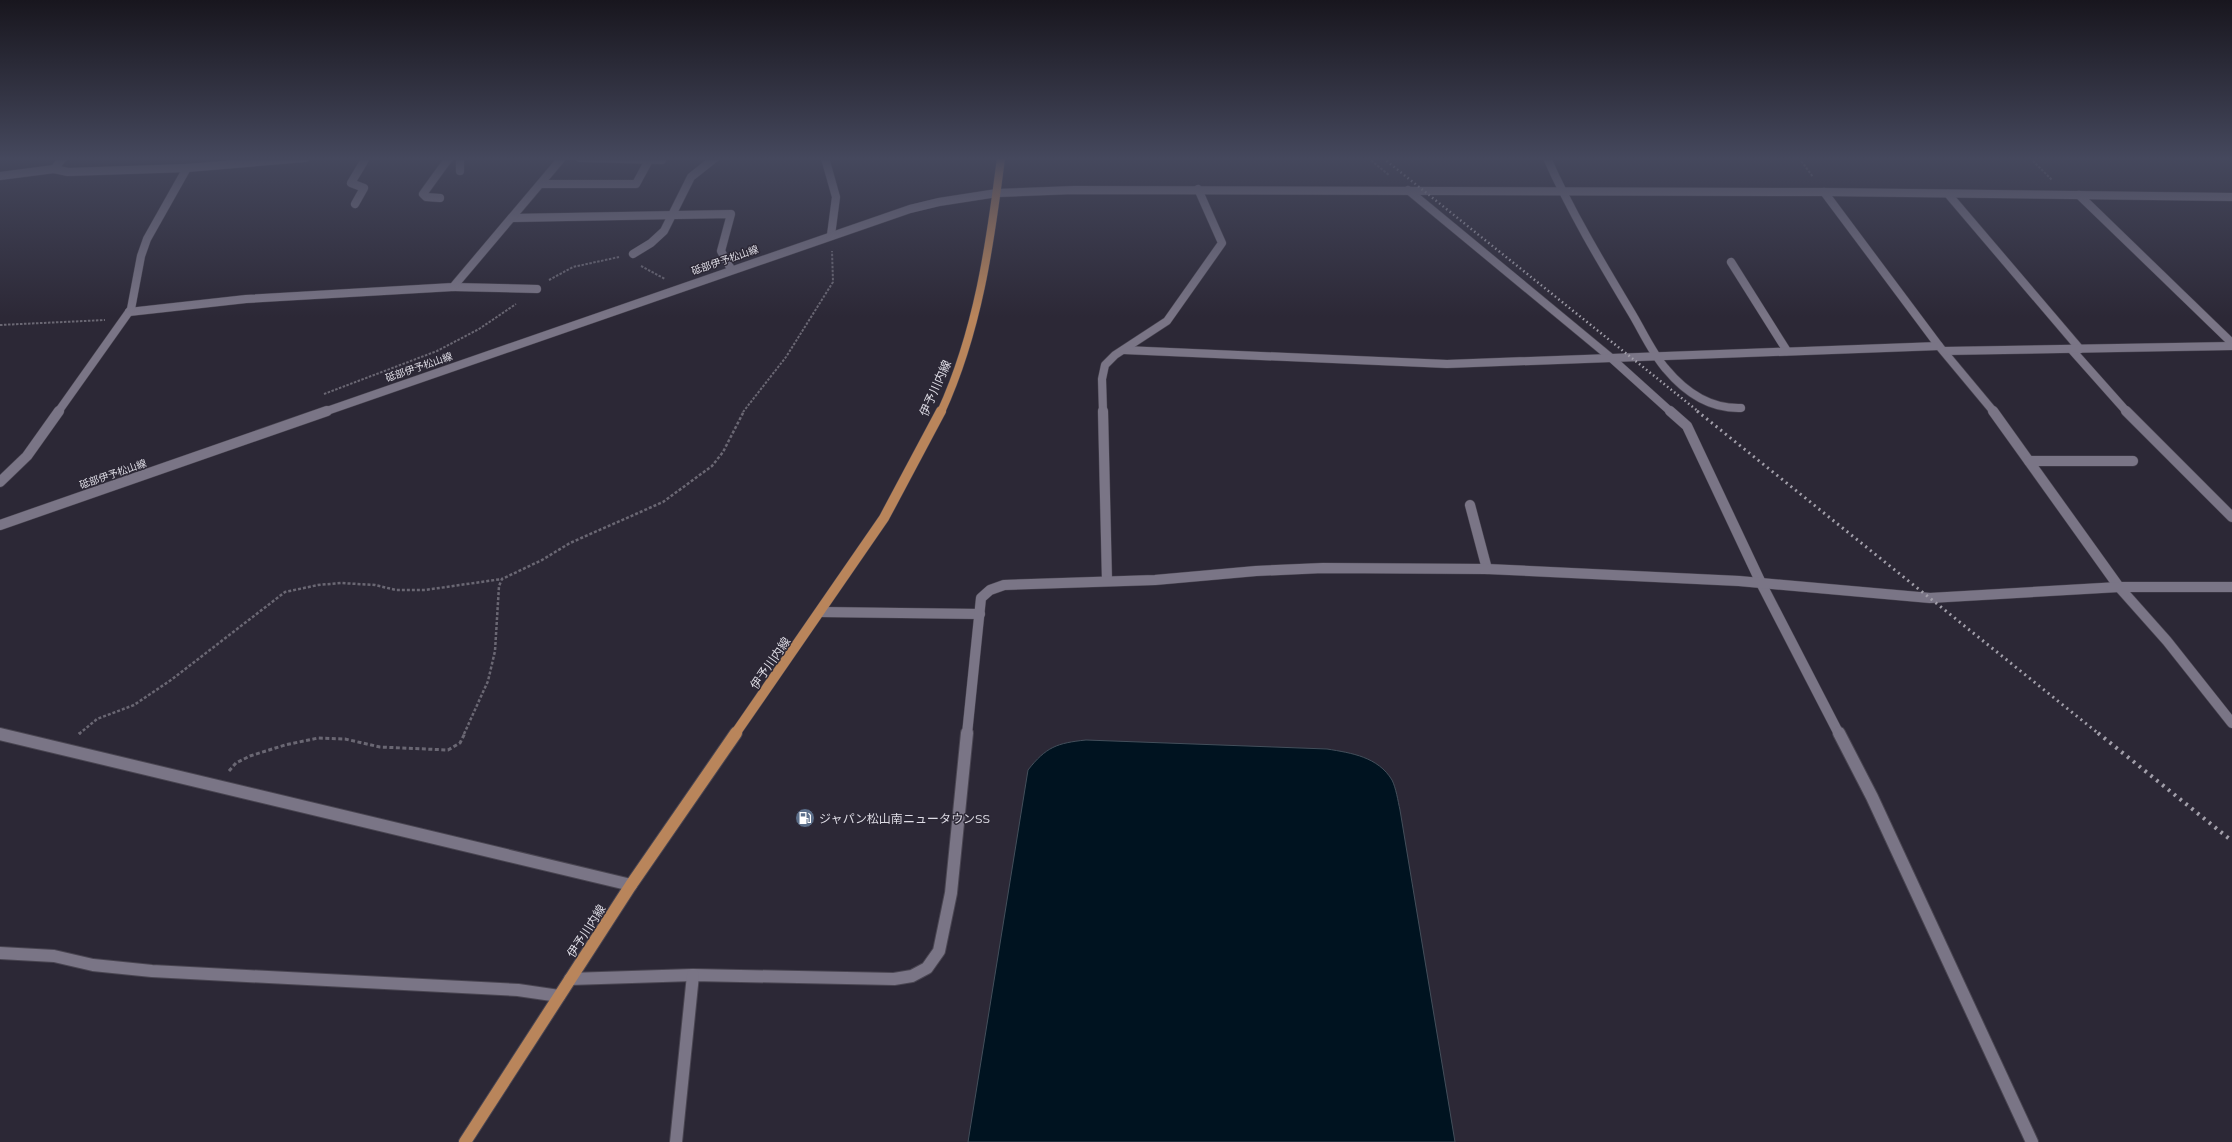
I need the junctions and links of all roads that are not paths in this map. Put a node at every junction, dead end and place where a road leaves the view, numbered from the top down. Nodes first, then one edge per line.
1 (162, 211) edge
2 (518, 211) edge
3 (834, 211) edge
4 (903, 211) edge
5 (994, 211) edge
6 (1208, 211) edge
7 (1434, 211) edge
8 (1573, 211) edge
9 (1839, 211) edge
10 (1962, 211) edge
11 (2096, 211) edge
12 (674, 214) junction
13 (512, 218) junction
14 (831, 235) junction
15 (633, 254) road end
16 (1731, 262) dead end
17 (731, 269) junction
18 (452, 287) junction
19 (537, 289) road end
20 (126, 316) junction
21 (2232, 344) edge
22 (1942, 348) junction
23 (2075, 349) junction
24 (1124, 350) junction
25 (1787, 351) junction
26 (1659, 355) junction
27 (1610, 358) junction
28 (1741, 408) dead end
29 (2029, 461) junction
30 (2133, 461) dead end
31 (0, 482) edge
32 (1470, 505) dead end
33 (2232, 517) edge
34 (0, 525) edge
35 (1487, 569) junction
36 (1107, 582) junction
37 (1761, 583) junction
38 (2119, 587) junction
39 (2232, 587) edge
40 (821, 612) junction
41 (980, 614) junction
42 (2232, 724) edge
43 (0, 734) edge
44 (632, 886) junction
45 (0, 953) edge
46 (693, 975) junction
47 (570, 979) junction
48 (559, 996) junction
49 (465, 1142) edge
50 (676, 1142) edge
51 (2032, 1142) edge

1 - 20 street
2 - 13 street
3 - 14 street
4 - 14 street, 砥部伊予松山線
5 - 40 main road, 伊予川内線
6 - 24 street
7 - 27 street
8 - 26 street
9 - 22 street
10 - 23 street
11 - 21 street
12 - 13 street
12 - 15 street
12 - 17 street
13 - 18 street
14 - 17 street, 砥部伊予松山線
16 - 25 street
17 - 34 street, 砥部伊予松山線
18 - 19 street
18 - 20 street
20 - 31 street
21 - 23 street
22 - 23 street
22 - 25 street
22 - 29 street
23 - 33 street
24 - 27 street
24 - 36 street
25 - 26 street
26 - 27 street
26 - 28 street
27 - 37 street
29 - 30 street
29 - 38 street
32 - 35 street
35 - 36 street
35 - 37 street
36 - 41 street
37 - 38 street
37 - 51 street
38 - 39 street
38 - 42 street
40 - 41 street
40 - 44 main road, 伊予川内線
41 - 46 street
43 - 44 street
44 - 47 main road, 伊予川内線
45 - 48 street
46 - 47 street
46 - 50 street
47 - 48 main road, 伊予川内線
48 - 49 main road, 伊予川内線

